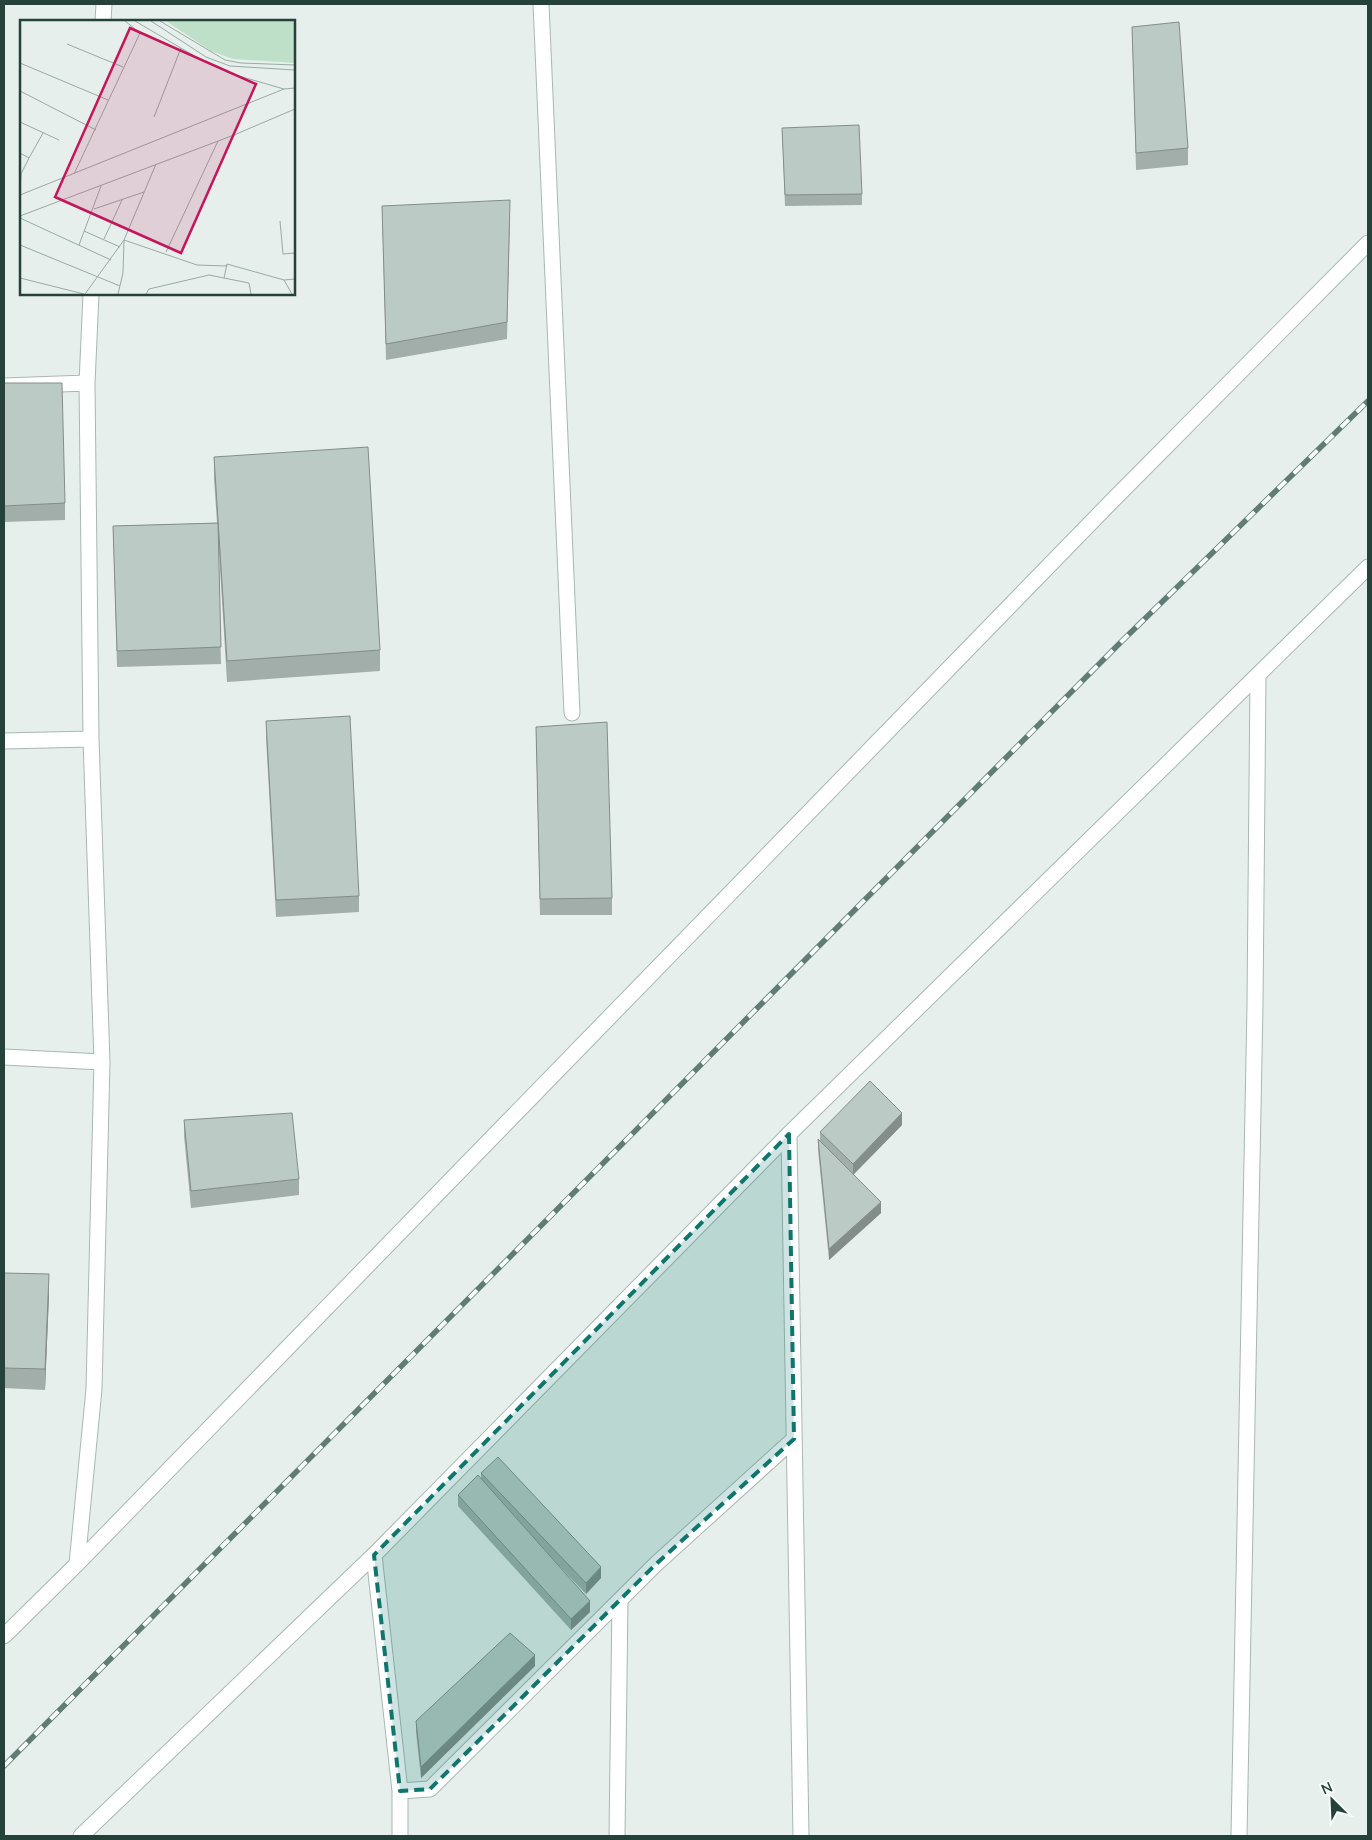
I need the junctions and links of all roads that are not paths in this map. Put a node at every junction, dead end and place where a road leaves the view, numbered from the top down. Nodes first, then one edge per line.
1 (104, 4) edge
2 (541, 4) edge
3 (103, 20) edge
4 (1368, 243) edge
5 (91, 295) edge
6 (87, 383) junction
7 (4, 386) edge
8 (1368, 567) edge
9 (1258, 675) junction
10 (572, 713) dead end
11 (91, 739) junction
12 (4, 741) edge
13 (4, 1057) edge
14 (102, 1062) junction
15 (789, 1134) junction
16 (794, 1440) junction
17 (374, 1555) junction
18 (77, 1564) junction
19 (620, 1600) junction
20 (4, 1636) edge
21 (400, 1791) junction
22 (81, 1836) edge
23 (400, 1836) edge
24 (616, 1836) edge
25 (801, 1836) edge
26 (1239, 1836) edge

1 - 3 street
2 - 10 street
4 - 18 street
5 - 6 street
6 - 7 street
6 - 11 street
8 - 9 street
9 - 15 street
9 - 26 street
11 - 12 street
11 - 14 street
13 - 14 street
14 - 18 street
15 - 16 street
15 - 17 street
16 - 19 street
16 - 25 street
17 - 21 street
17 - 22 street
18 - 20 street
19 - 21 street
19 - 24 street
21 - 23 street

